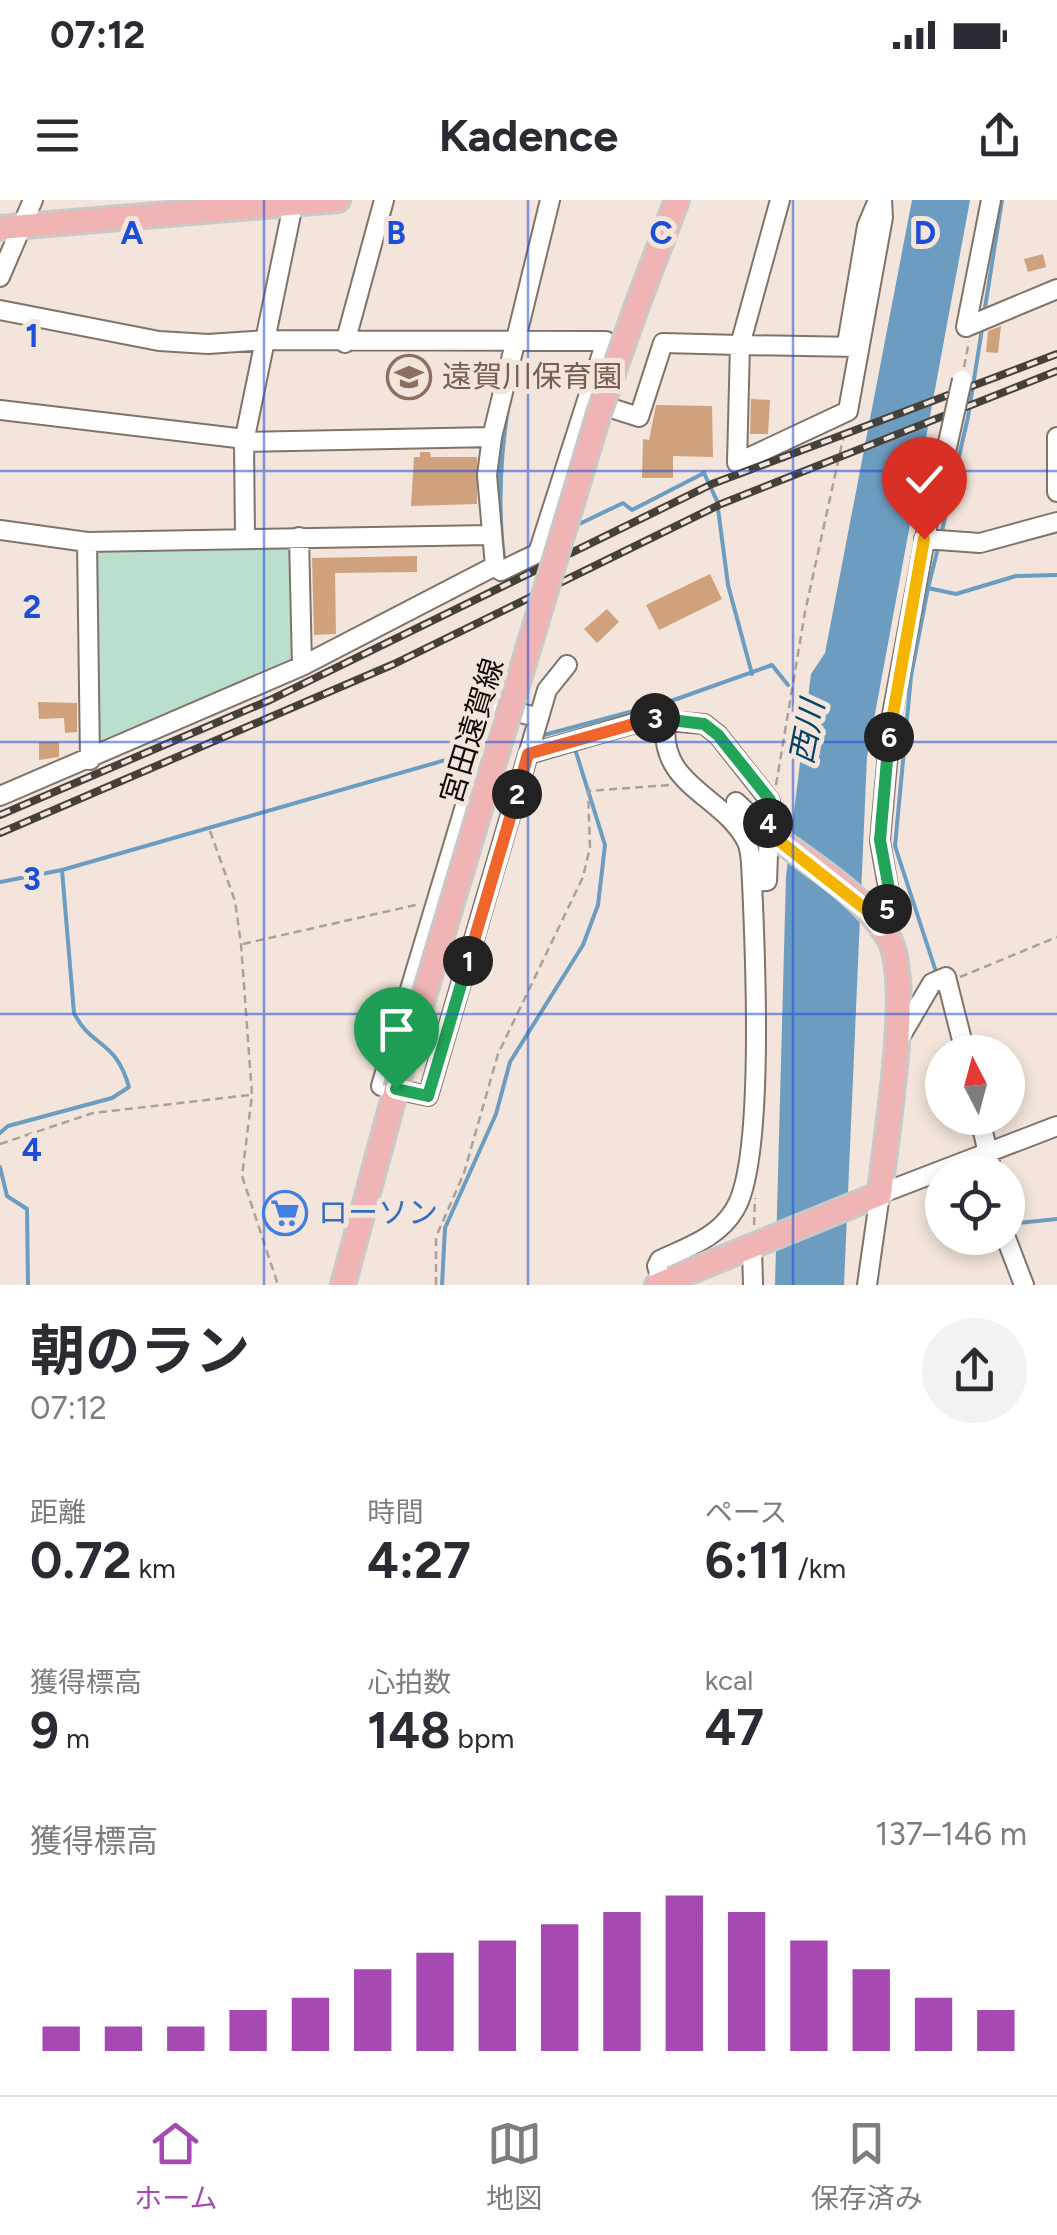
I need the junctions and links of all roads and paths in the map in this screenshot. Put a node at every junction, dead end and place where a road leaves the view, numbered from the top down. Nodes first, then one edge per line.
1 (32, 200) edge
2 (338, 200) edge
3 (384, 200) edge
4 (550, 200) edge
5 (677, 200) edge
6 (780, 200) edge
7 (880, 200) edge
8 (991, 200) edge
9 (294, 202) edge
10 (212, 205) edge
11 (101, 210) edge
12 (10, 228) edge
13 (0, 276) edge
14 (1057, 288) edge
15 (0, 310) edge
16 (970, 329) dead end
17 (517, 339) junction
18 (266, 340) junction
19 (346, 343) junction
20 (853, 343) junction
21 (740, 345) junction
22 (962, 380) joint
23 (587, 400) junction
24 (0, 410) edge
25 (848, 412) junction
26 (492, 437) junction
27 (1057, 437) edge
28 (245, 440) junction
29 (1056, 483) edge
30 (1057, 522) edge
31 (0, 530) edge
32 (490, 535) junction
33 (246, 538) junction
34 (299, 538) junction
35 (932, 540) junction
36 (87, 542) junction
37 (495, 566) junction
38 (568, 665) dead end
39 (302, 666) junction
40 (539, 718) junction
41 (666, 721) junction
42 (528, 754) junction
43 (90, 760) junction
44 (686, 784) junction
45 (0, 796) edge
46 (770, 800) junction
47 (736, 802) dead end
48 (463, 812) junction
49 (508, 823) junction
50 (210, 831) dead end
51 (768, 832) junction
52 (752, 882) junction
53 (436, 900) junction
54 (874, 919) junction
55 (1057, 937) edge
56 (242, 944) junction
57 (950, 982) junction
58 (962, 1035) edge
59 (895, 1046) junction
60 (396, 1089) junction
61 (252, 1095) junction
62 (1057, 1126) edge
63 (984, 1135) edge
64 (0, 1144) edge
65 (988, 1152) junction
66 (989, 1155) edge
67 (880, 1194) junction
68 (752, 1246) junction
69 (1012, 1255) edge
70 (1022, 1280) edge
71 (659, 1284) edge
72 (278, 1285) edge
73 (343, 1285) edge
74 (436, 1285) edge
75 (753, 1285) edge
76 (867, 1285) edge
77 (1003, 1285) edge

1 - 12 street
2 - 9 main road
3 - 19 street
4 - 17 street
5 - 60 main road, 宮田遠賀線, bridge
6 - 21 street
7 - 20 street
8 - 14 street
9 - 10 main road
9 - 18 street
10 - 11 main road
11 - 12 main road
12 - 13 street
15 - 18 street
16 - 22 path
17 - 19 street
17 - 23 street
17 - 26 street
18 - 19 street
18 - 28 street
20 - 21 street
20 - 25 street
21 - 23 street
21 - 25 street
22 - 35 street, bridge
23 - 37 street
24 - 28 street
25 - 46 path
26 - 28 street
26 - 32 street
27 - 29 street
28 - 33 street
30 - 35 street
31 - 36 street
32 - 34 street
32 - 37 street
33 - 34 street
33 - 36 street
34 - 39 street
35 - 54 street
36 - 43 street
37 - 39 street
38 - 40 street
39 - 43 street
40 - 42 street
40 - 48 street
41 - 42 street
41 - 44 street
41 - 46 street
42 - 49 street
43 - 45 street
44 - 52 street
44 - 74 path
46 - 51 street
47 - 51 street
48 - 49 street
48 - 53 street
49 - 60 street
50 - 56 path
51 - 52 street
51 - 54 main road
52 - 71 street
53 - 56 path
53 - 60 street
54 - 59 main road
55 - 57 path
56 - 61 path
57 - 58 street
57 - 59 street
59 - 67 main road
60 - 73 main road, 宮田遠賀線
61 - 64 path
61 - 72 path
62 - 65 street
63 - 65 street
65 - 66 street
65 - 67 street
67 - 68 main road
67 - 76 street
68 - 71 main road
68 - 75 street
69 - 70 street
70 - 77 street

